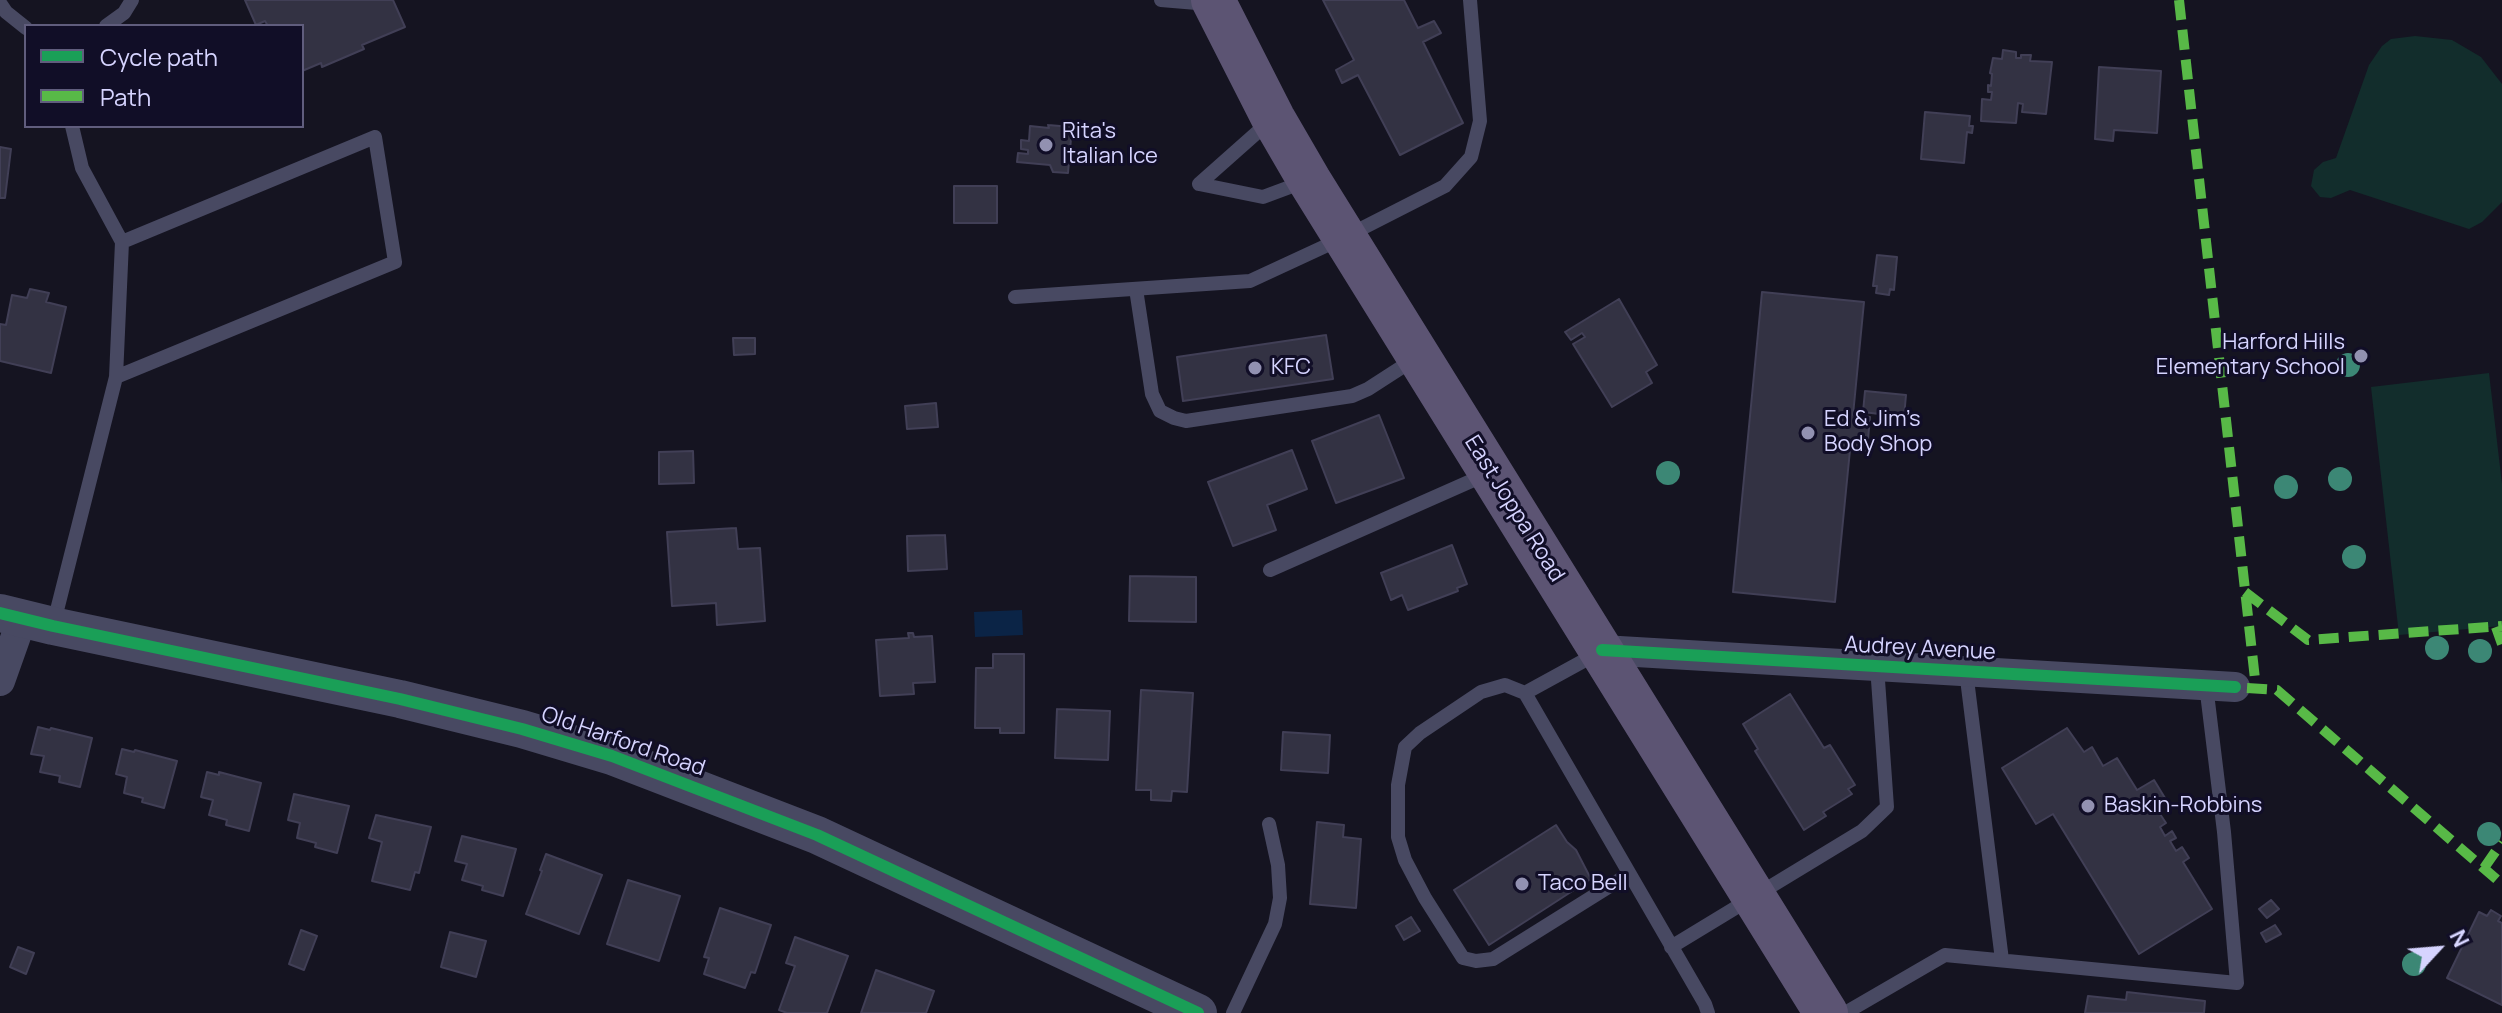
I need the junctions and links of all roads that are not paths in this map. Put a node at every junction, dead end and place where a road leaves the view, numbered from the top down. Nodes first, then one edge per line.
1 (132, 0) edge
2 (1161, 0) edge
3 (1470, 0) edge
4 (1214, 2) edge
5 (0, 3) edge
6 (109, 24) edge
7 (24, 26) edge
8 (1273, 118) junction
9 (72, 128) edge
10 (1309, 180) junction
11 (1345, 237) junction
12 (122, 242) junction
13 (1136, 289) junction
14 (1015, 297) dead end
15 (1419, 356) junction
16 (116, 377) junction
17 (1491, 473) junction
18 (1270, 570) dead end
19 (25, 619) edge
20 (1602, 650) junction
21 (1877, 666) junction
22 (1966, 671) junction
23 (0, 681) edge
24 (2220, 686) joint
25 (1525, 693) junction
26 (1269, 824) dead end
27 (1629, 874) junction
28 (1755, 898) junction
29 (1671, 947) junction
30 (2002, 960) junction
31 (1198, 1013) edge
32 (1233, 1013) edge
33 (1708, 1013) edge
34 (1826, 1013) edge
35 (1845, 1013) edge

1 - 6 lane
2 - 4 lane
3 - 11 lane
4 - 8 main road, East Joppa Road
5 - 7 lane
8 - 10 main road, East Joppa Road
8 - 10 lane
9 - 12 lane
10 - 11 main road, East Joppa Road
11 - 13 lane
11 - 15 main road, East Joppa Road
12 - 16 lane
12 - 16 lane
13 - 14 lane
13 - 15 lane
15 - 17 main road, East Joppa Road
16 - 19 lane
17 - 18 lane
17 - 20 main road, East Joppa Road
19 - 23 street
19 - 31 street, Old Harford Road
20 - 21 street, Audrey Avenue
20 - 25 lane
20 - 28 main road, East Joppa Road
21 - 22 street, Audrey Avenue
21 - 28 lane
22 - 24 street, Audrey Avenue
22 - 30 lane
24 - 30 lane
25 - 27 lane
25 - 27 lane
26 - 32 lane
27 - 29 lane
28 - 29 lane
28 - 34 main road, East Joppa Road
29 - 33 lane
30 - 35 lane

